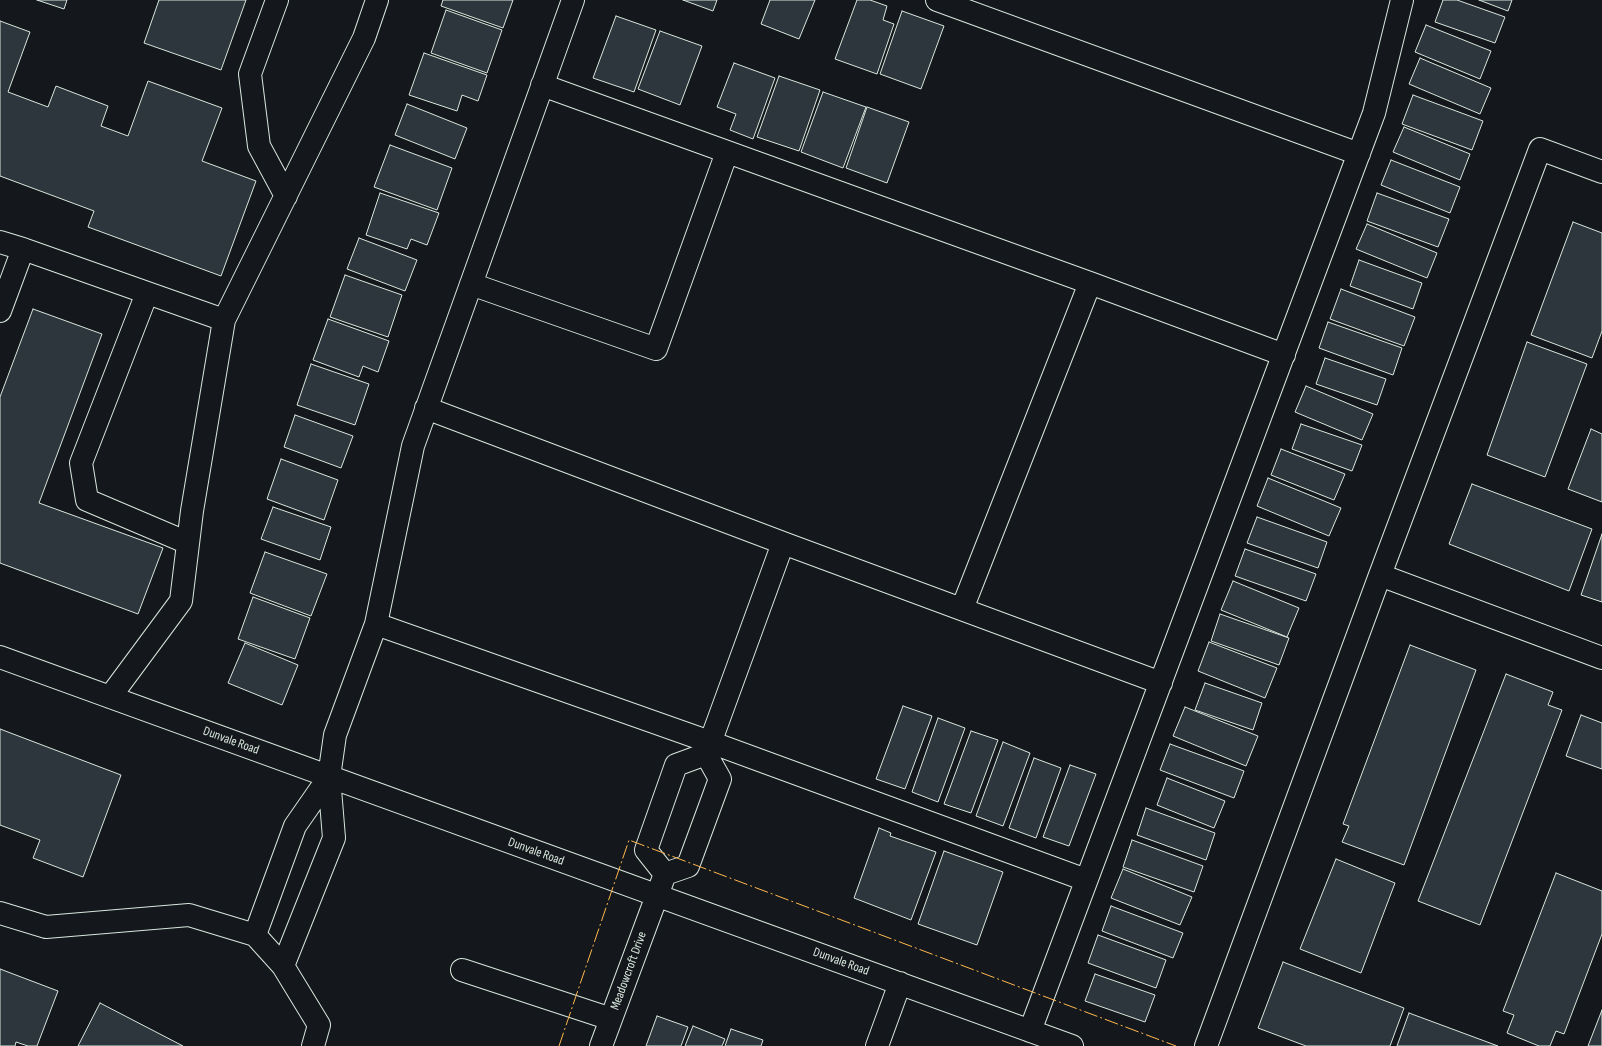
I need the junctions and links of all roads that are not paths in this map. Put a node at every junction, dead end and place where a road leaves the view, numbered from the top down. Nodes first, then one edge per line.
1 (277, 0) edge
2 (377, 0) edge
3 (573, 0) edge
4 (937, 0) edge
5 (1402, 0) edge
6 (542, 85) junction
7 (727, 152) junction
8 (1359, 154) junction
9 (1602, 172) edge
10 (286, 196) junction
11 (0, 242) edge
12 (23, 249) junction
13 (1090, 283) junction
14 (471, 284) junction
15 (147, 293) junction
16 (0, 311) edge
17 (224, 320) junction
18 (1284, 355) junction
19 (426, 408) junction
20 (188, 543) junction
21 (783, 543) junction
22 (1380, 575) junction
23 (962, 609) junction
24 (376, 624) junction
25 (0, 657) edge
26 (1602, 658) edge
27 (1160, 683) junction
28 (110, 697) junction
29 (708, 748) junction
30 (329, 777) junction
31 (665, 874) junction
32 (1086, 880) junction
33 (657, 895) junction
34 (0, 913) edge
35 (255, 935) junction
36 (283, 966) junction
37 (462, 970) dead end
38 (900, 983) junction
39 (610, 1019) junction
40 (1030, 1031) junction
41 (314, 1046) edge
42 (600, 1046) edge
43 (877, 1046) edge
44 (1072, 1046) edge
45 (1206, 1046) edge

1 - 10 street
2 - 10 street
3 - 6 street
4 - 8 street
5 - 8 street
6 - 7 street
6 - 14 street
7 - 13 street
7 - 14 street
8 - 18 street
9 - 22 street
10 - 17 street
11 - 12 street
12 - 15 street
12 - 16 street
13 - 18 street
13 - 23 street
14 - 19 street
15 - 17 street
15 - 20 street
17 - 20 street
18 - 27 street
19 - 21 street
19 - 24 street
20 - 28 street
21 - 23 street
21 - 29 street
22 - 26 street
22 - 45 street
23 - 27 street
24 - 29 street
24 - 30 street
25 - 28 street, Dunvale Road
27 - 32 street
28 - 30 street, Dunvale Road
29 - 31 street
29 - 31 street
29 - 32 street
30 - 33 street, Dunvale Road
30 - 35 street
30 - 36 street
31 - 33 street, Meadowcroft Drive
32 - 40 street
33 - 38 street, Dunvale Road
33 - 39 street, Meadowcroft Drive
34 - 35 street
35 - 36 street
36 - 41 street
37 - 39 street
38 - 40 street, Dunvale Road
38 - 43 street
39 - 42 street, Meadowcroft Drive
40 - 44 street, Dunvale Road

